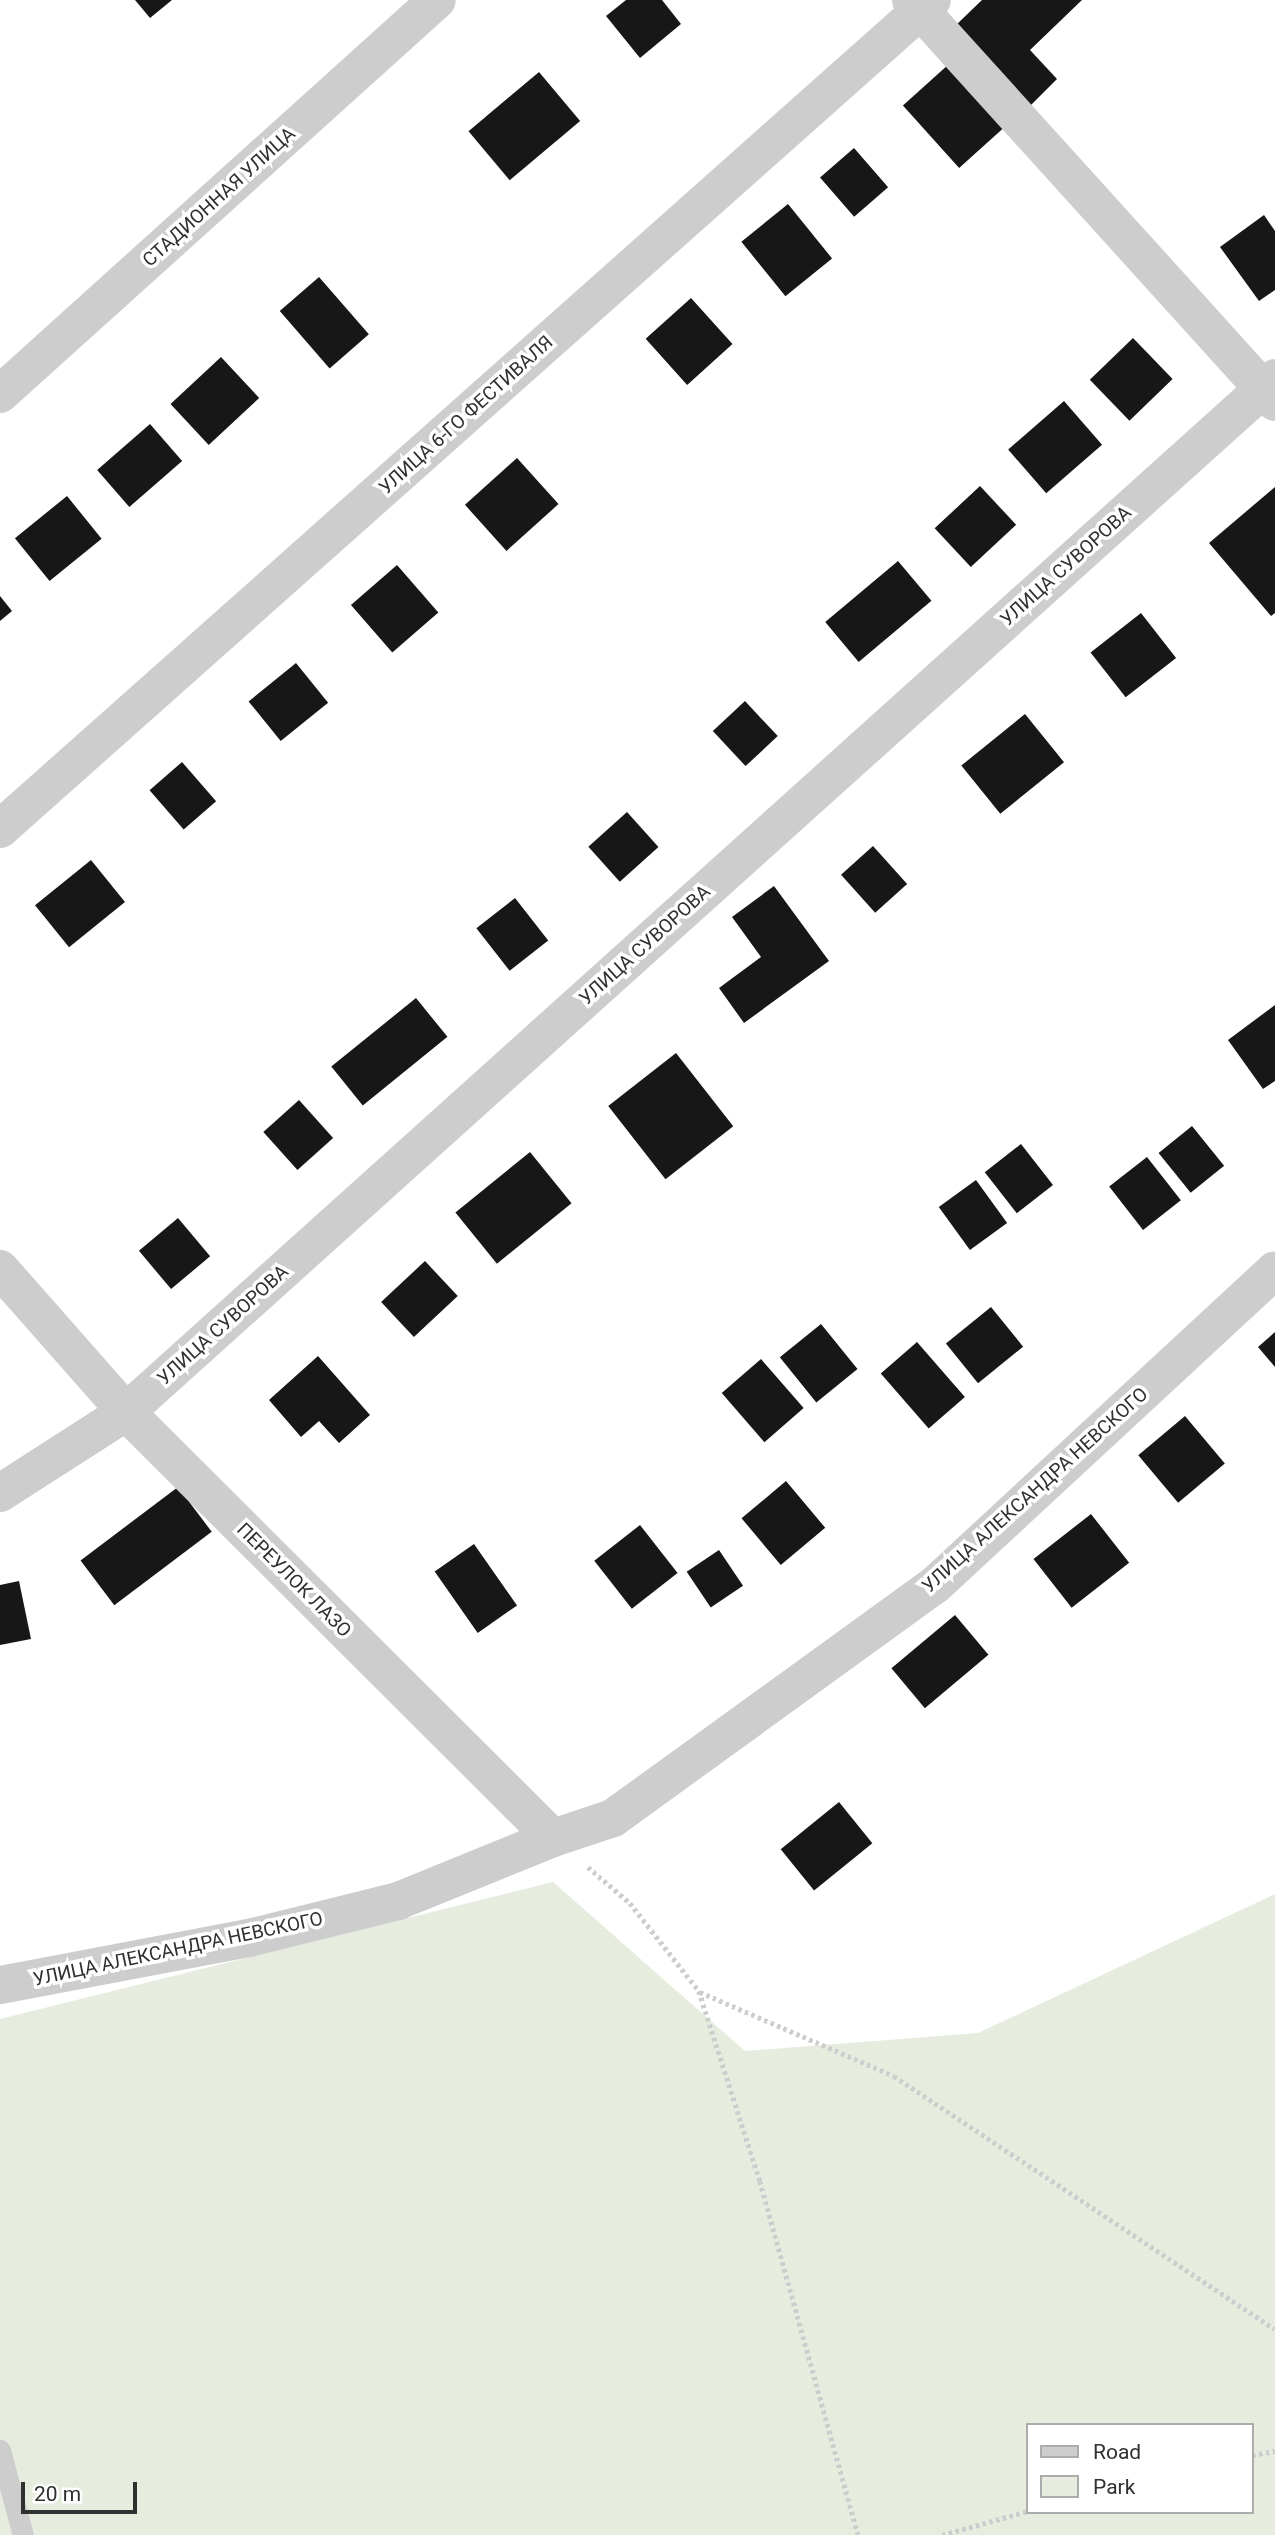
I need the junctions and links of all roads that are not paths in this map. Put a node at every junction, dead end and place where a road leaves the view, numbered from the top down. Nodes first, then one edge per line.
1 (438, 0) edge
2 (921, 3) edge
3 (1271, 390) edge
4 (0, 394) edge
5 (0, 829) edge
6 (0, 1269) edge
7 (1275, 1270) edge
8 (126, 1412) junction
9 (0, 1493) edge
10 (553, 1838) junction
11 (0, 1985) edge
12 (0, 2450) edge
13 (23, 2535) edge

1 - 4 street, СТАДИОННАЯ УЛИЦА
2 - 3 street
2 - 5 street, УЛИЦА 6-ГО ФЕСТИВАЛЯ
3 - 8 street, УЛИЦА СУВОРОВА
6 - 8 street, ПЕРЕУЛОК ЛАЗО
7 - 10 street, УЛИЦА АЛЕКСАНДРА НЕВСКОГО
8 - 9 street, УЛИЦА СУВОРОВА
8 - 10 street, ПЕРЕУЛОК ЛАЗО
10 - 11 street, УЛИЦА АЛЕКСАНДРА НЕВСКОГО
12 - 13 lane

